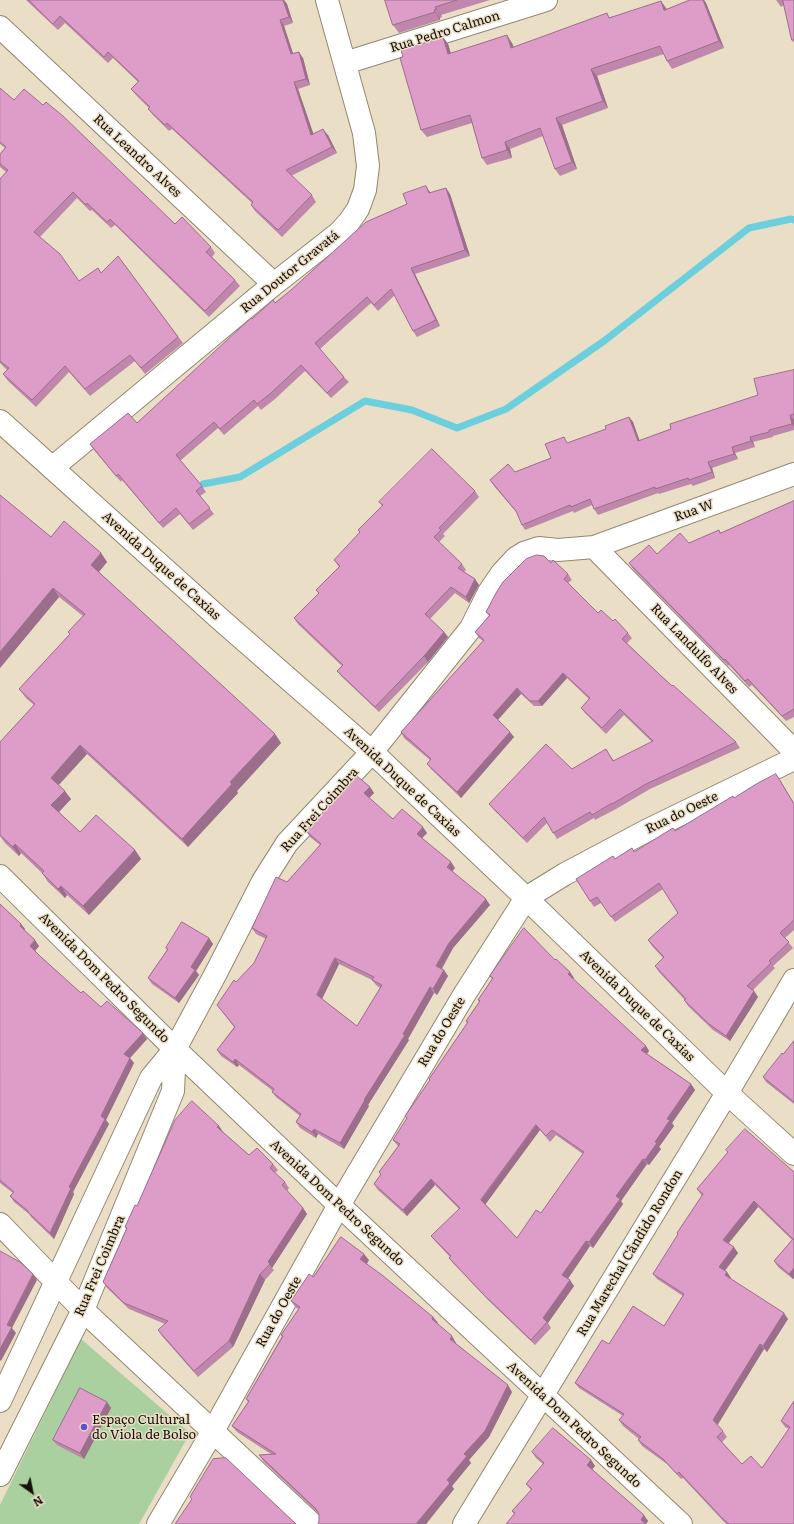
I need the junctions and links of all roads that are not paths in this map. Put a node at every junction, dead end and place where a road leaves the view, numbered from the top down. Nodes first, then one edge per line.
1 (327, 0) edge
2 (546, 0) edge
3 (0, 27) edge
4 (345, 63) junction
5 (274, 284) junction
6 (0, 421) edge
7 (52, 468) junction
8 (794, 474) edge
9 (594, 548) junction
10 (794, 751) edge
11 (372, 752) junction
12 (794, 759) edge
13 (0, 876) edge
14 (526, 898) junction
15 (794, 980) edge
16 (175, 1049) junction
17 (727, 1093) junction
18 (794, 1154) edge
19 (339, 1205) junction
20 (0, 1224) edge
21 (56, 1283) junction
22 (83, 1310) junction
23 (543, 1396) junction
24 (0, 1401) edge
25 (213, 1431) junction
26 (0, 1475) edge
27 (158, 1524) edge
28 (312, 1524) edge
29 (464, 1524) edge
30 (681, 1524) edge

1 - 4 street, Rua Doutor Gravatá
2 - 4 street, Rua Pedro Calmon
3 - 5 street, Rua Leandro Alves
4 - 5 street, Rua Doutor Gravatá
5 - 7 street, Rua Doutor Gravatá
6 - 7 street, Avenida Duque de Caxias
7 - 11 street, Avenida Duque de Caxias
8 - 9 street, Rua W
9 - 10 street, Rua Landulfo Alves
9 - 11 street, Rua Frei Coimbra
11 - 14 street, Avenida Duque de Caxias
11 - 16 street, Rua Frei Coimbra
12 - 14 street, Rua do Oeste
13 - 16 street, Avenida Dom Pedro Segundo
14 - 17 street, Avenida Duque de Caxias
14 - 19 street, Rua do Oeste
15 - 17 street, Rua Marechal Cândido Rondon
16 - 19 street, Avenida Dom Pedro Segundo
16 - 21 street, Rua Frei Coimbra
16 - 22 street, Rua Frei Coimbra
17 - 18 street, Avenida Duque de Caxias
17 - 23 street, Rua Marechal Cândido Rondon
19 - 23 street, Avenida Dom Pedro Segundo
19 - 25 street, Rua do Oeste
20 - 21 street
21 - 22 street
21 - 24 street, Rua Frei Coimbra
22 - 25 street
22 - 26 street, Rua Frei Coimbra
23 - 29 street, Rua Marechal Cândido Rondon
23 - 30 street, Avenida Dom Pedro Segundo
25 - 27 street, Rua do Oeste
25 - 28 street

